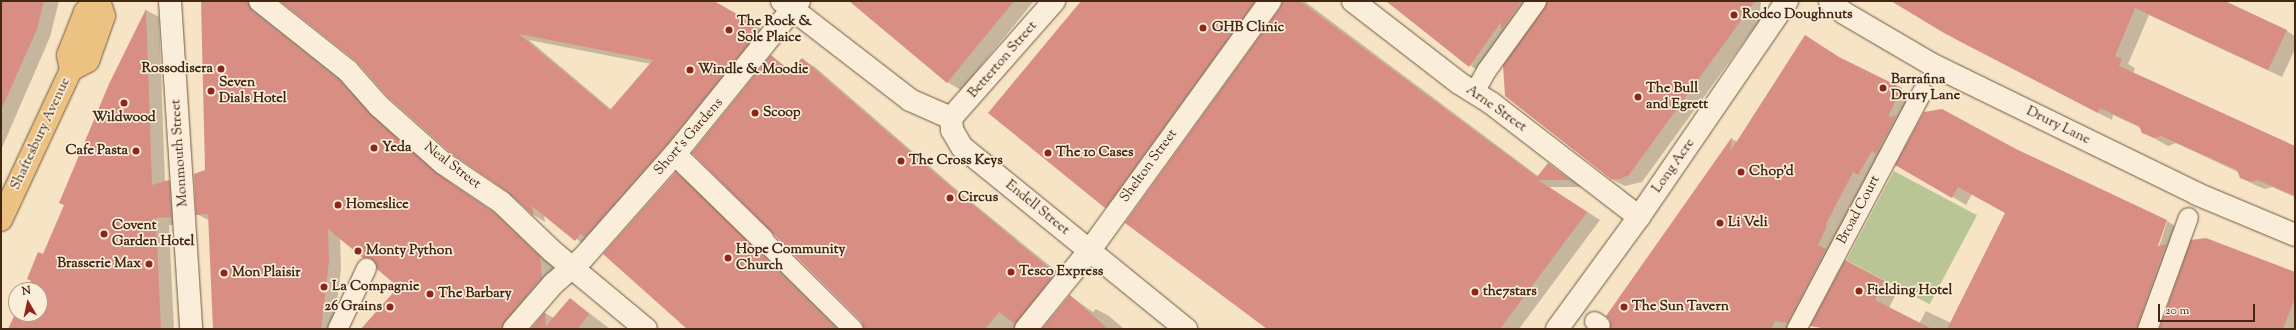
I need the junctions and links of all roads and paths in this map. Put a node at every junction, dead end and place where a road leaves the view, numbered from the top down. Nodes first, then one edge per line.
1 (99, 1) edge
2 (170, 1) edge
3 (260, 1) edge
4 (1054, 1) edge
5 (1270, 1) edge
6 (1353, 1) edge
7 (1536, 1) edge
8 (1787, 1) edge
9 (1830, 1) edge
10 (792, 3) edge
11 (1922, 90) dead end
12 (1474, 92) junction
13 (951, 118) junction
14 (675, 154) junction
15 (1639, 217) junction
16 (2188, 217) dead end
17 (1, 220) edge
18 (2295, 235) edge
19 (762, 239) joint
20 (1090, 250) junction
21 (572, 267) junction
22 (366, 268) dead end
23 (191, 329) edge
24 (337, 329) edge
25 (514, 329) edge
26 (646, 329) edge
27 (853, 329) edge
28 (1026, 329) edge
29 (1186, 329) edge
30 (1557, 329) edge
31 (1796, 329) edge
32 (2147, 329) edge

1 - 17 main road, Shaftesbury Avenue
2 - 23 street, Monmouth Street
3 - 21 street, Neal Street
4 - 13 street, Betterton Street
5 - 20 street, Shelton Street
6 - 12 street, Arne Street
7 - 12 street
8 - 15 street, Long Acre
9 - 18 street, Drury Lane
10 - 13 street
10 - 14 street, Short's Gardens
11 - 31 street, Broad Court
12 - 15 street, Arne Street
13 - 20 street, Endell Street
14 - 19 street
14 - 21 street, Short's Gardens
15 - 30 street, Long Acre
16 - 32 street
19 - 27 street
20 - 28 street, Shelton Street
20 - 29 street, Endell Street
21 - 25 street, Short's Gardens
21 - 26 street, Neal Street
22 - 24 street

